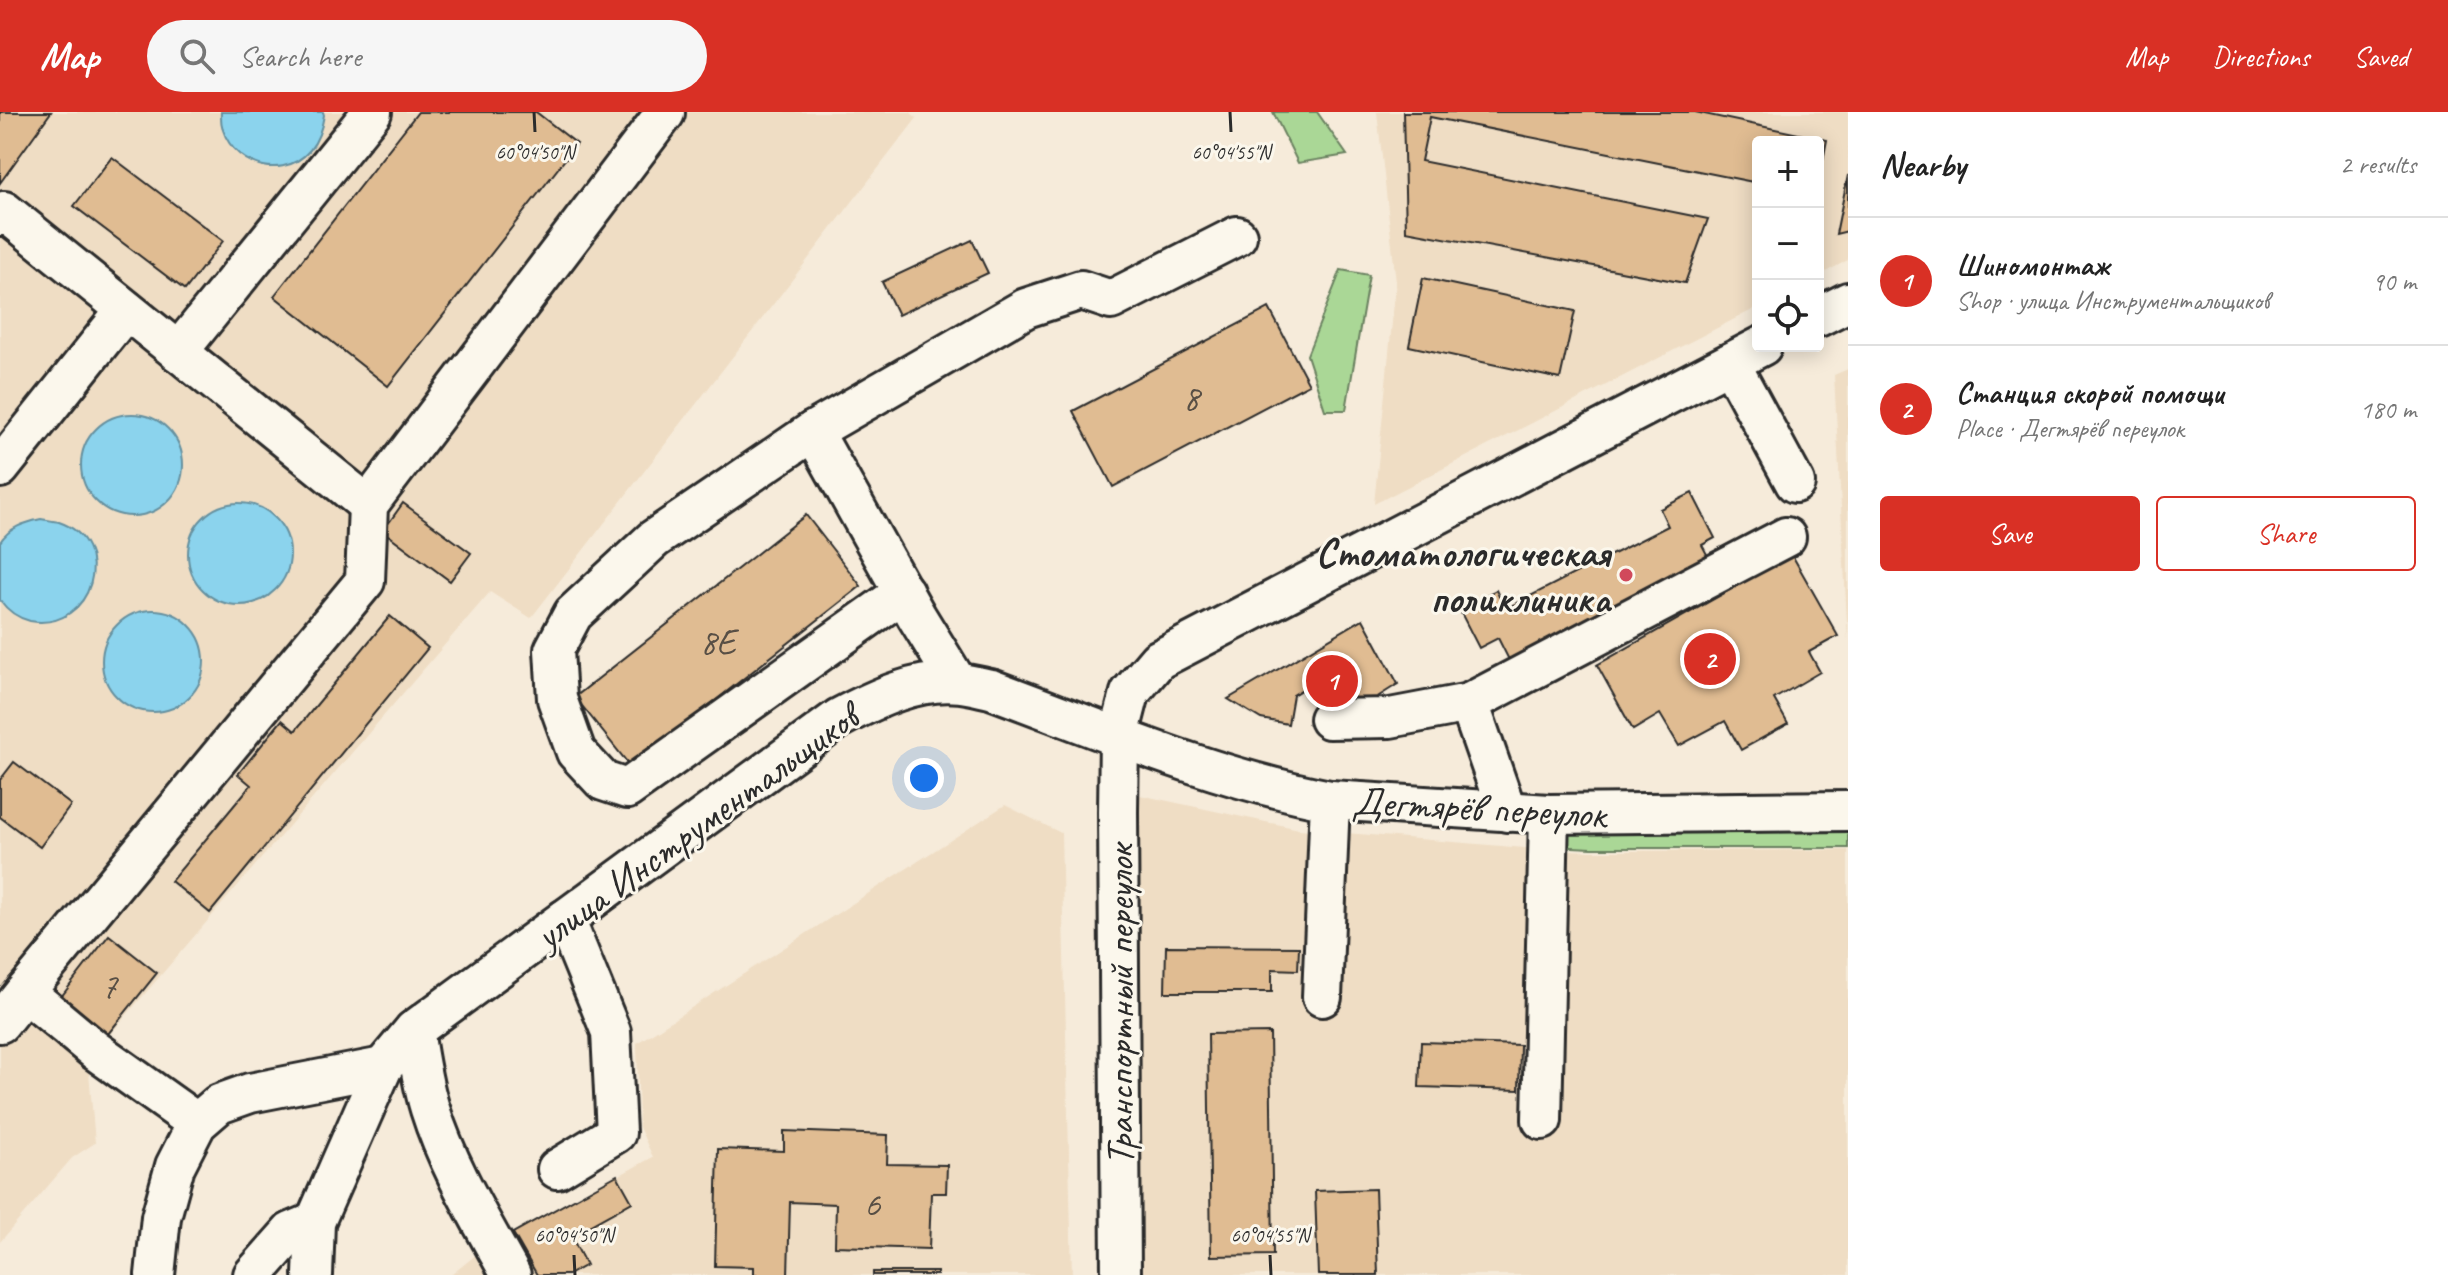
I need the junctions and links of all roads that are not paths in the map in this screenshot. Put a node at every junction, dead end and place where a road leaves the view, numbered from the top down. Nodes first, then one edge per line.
1 (372, 112) edge
2 (665, 113) edge
3 (0, 216) edge
4 (1237, 236) dead end
5 (1848, 302) edge
6 (126, 310) junction
7 (1824, 314) edge
8 (178, 352) junction
9 (1746, 354) edge
10 (813, 431) junction
11 (0, 468) edge
12 (1795, 483) dead end
13 (368, 505) junction
14 (1786, 537) dead end
15 (904, 592) junction
16 (957, 682) junction
17 (1469, 703) junction
18 (1329, 719) dead end
19 (1119, 736) junction
20 (1330, 800) junction
21 (1848, 811) edge
22 (1507, 812) junction
23 (1549, 814) junction
24 (565, 919) junction
25 (25, 992) junction
26 (1322, 997) dead end
27 (0, 1023) edge
28 (414, 1030) junction
29 (383, 1067) junction
30 (1542, 1120) dead end
31 (197, 1123) junction
32 (557, 1169) dead end
33 (315, 1222) junction
34 (155, 1275) edge
35 (253, 1275) edge
36 (313, 1275) edge
37 (511, 1275) edge
38 (1121, 1275) edge

1 - 8 street
2 - 13 street
3 - 6 street
4 - 10 street
5 - 7 street
6 - 8 street
6 - 11 street
8 - 13 street
9 - 12 street
9 - 19 street
10 - 15 street
10 - 15 street
13 - 25 street
14 - 17 street
15 - 16 street
16 - 19 street, улица Инструментальщиков
16 - 24 street, улица Инструментальщиков
17 - 18 street
17 - 22 street
19 - 20 street, Дегтярёв переулок
19 - 38 street, Транспортный переулок
20 - 22 street, Дегтярёв переулок
20 - 26 street
21 - 23 street, Дегтярёв переулок
22 - 23 street, Дегтярёв переулок
23 - 30 street
24 - 28 street, улица Инструментальщиков
24 - 32 street
25 - 27 street
25 - 31 street
28 - 29 street, улица Инструментальщиков
28 - 37 street
29 - 31 street
29 - 33 street, улица Инструментальщиков
31 - 34 street
33 - 35 street
33 - 36 street, улица Инструментальщиков

